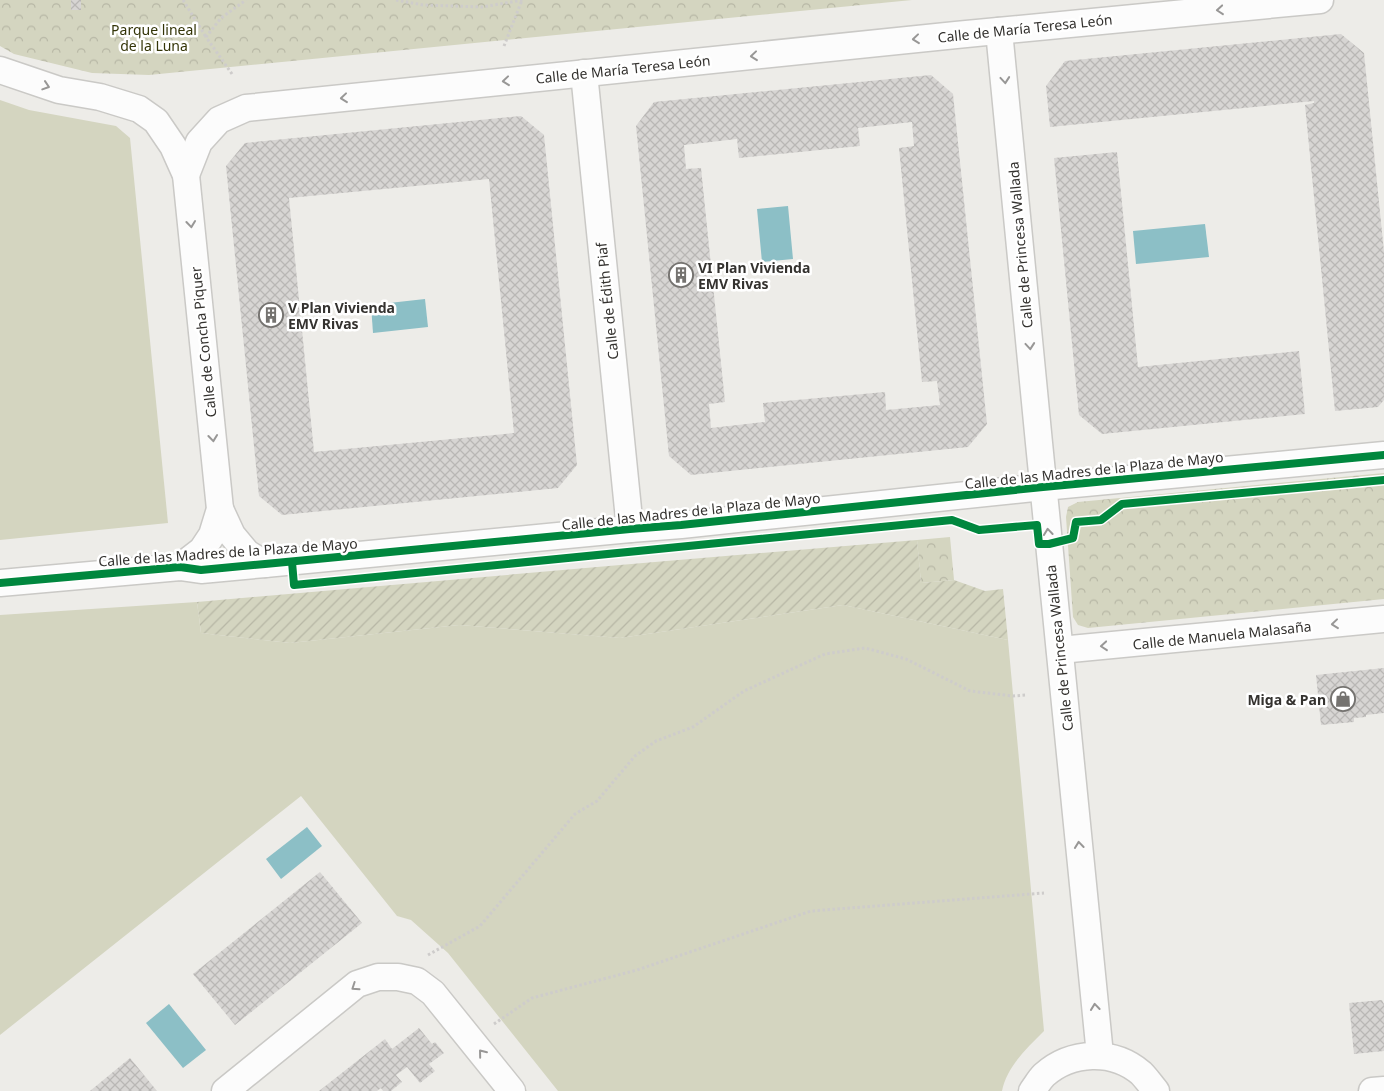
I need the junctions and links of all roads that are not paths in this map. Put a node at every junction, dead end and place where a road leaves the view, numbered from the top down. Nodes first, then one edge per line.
1 (1320, 0) edge
2 (1000, 31) junction
3 (0, 70) edge
4 (584, 73) junction
5 (186, 175) junction
6 (1384, 455) edge
7 (1043, 488) junction
8 (220, 509) junction
9 (630, 528) junction
10 (265, 564) junction
11 (180, 567) junction
12 (0, 583) edge
13 (1384, 619) edge
14 (1060, 650) junction
15 (1100, 1055) junction
16 (1384, 1090) edge
17 (225, 1091) edge
18 (512, 1091) edge
19 (1032, 1091) edge
20 (1156, 1091) edge
21 (1372, 1091) edge

1 -> 2 street, Calle de María Teresa León
2 -> 4 street, Calle de María Teresa León
2 -> 7 street, Calle de Princesa Wallada
3 -> 5 street
4 -> 5 street, Calle de María Teresa León
4 - 9 street, Calle de Édith Piaf
5 -> 8 street, Calle de Concha Piquer
6 - 7 street, Calle de las Madres de la Plaza de Mayo
7 - 9 street, Calle de las Madres de la Plaza de Mayo
14 -> 7 street, Calle de Princesa Wallada
8 - 10 street, Calle de Concha Piquer
8 - 11 street, Calle de Concha Piquer
9 - 10 street, Calle de las Madres de la Plaza de Mayo
10 - 11 street, Calle de las Madres de la Plaza de Mayo
11 - 12 street, Calle de las Madres de la Plaza de Mayo
13 -> 14 street, Calle de Manuela Malasaña
15 -> 14 street, Calle de Princesa Wallada
15 - 19 street
15 - 20 street
16 - 21 street
18 -> 17 street

